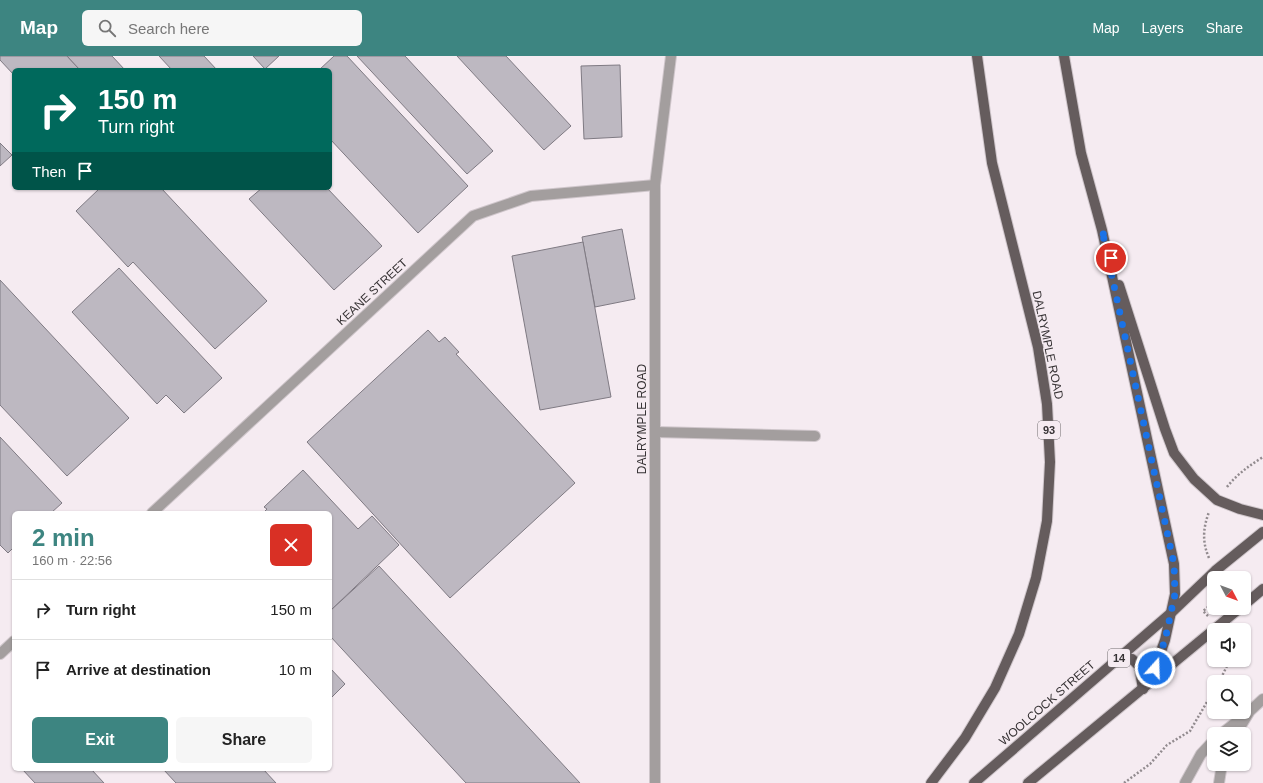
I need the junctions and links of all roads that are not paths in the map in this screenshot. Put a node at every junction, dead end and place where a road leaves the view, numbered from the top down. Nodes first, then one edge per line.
1 (671, 56) edge
2 (977, 56) edge
3 (1064, 56) edge
4 (655, 185) junction
5 (1102, 230) junction
6 (655, 432) junction
7 (814, 436) dead end
8 (154, 511) edge
9 (1263, 515) edge
10 (1263, 532) edge
11 (1263, 589) edge
12 (1251, 599) edge
13 (1171, 613) junction
14 (1232, 615) edge
15 (12, 643) edge
16 (0, 654) edge
17 (1112, 664) junction
18 (1142, 689) junction
19 (1263, 699) edge
20 (1251, 709) edge
21 (1239, 719) edge
22 (1229, 727) edge
23 (1207, 748) edge
24 (1221, 771) edge
25 (655, 783) edge
26 (931, 783) edge
27 (974, 783) edge
28 (1028, 783) edge
29 (1185, 783) edge
30 (1219, 783) edge

1 - 4 street, DALRYMPLE ROAD
2 - 26 main road, DALRYMPLE ROAD / 93
3 - 5 main road
4 - 6 street, DALRYMPLE ROAD
4 - 8 street, KEANE STREET
5 - 9 main road
5 - 13 main road
6 - 7 street
6 - 25 street, DALRYMPLE ROAD
10 - 13 main road, WOOLCOCK STREET / 14
11 - 12 main road
13 - 17 main road, WOOLCOCK STREET / 14
13 - 18 main road
14 - 18 main road
15 - 16 street
17 - 18 main road
17 - 27 main road, WOOLCOCK STREET / 14
18 - 28 main road
19 - 20 street
21 - 22 street
23 - 29 street
24 - 30 street

